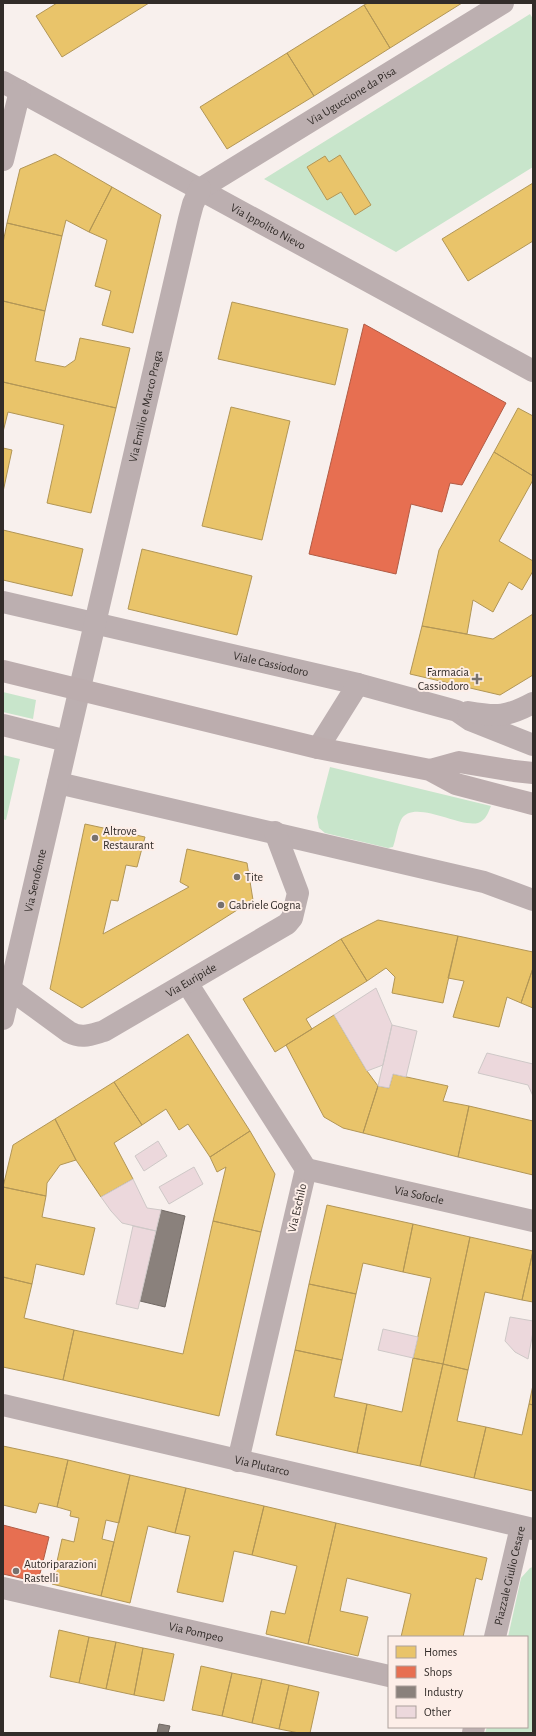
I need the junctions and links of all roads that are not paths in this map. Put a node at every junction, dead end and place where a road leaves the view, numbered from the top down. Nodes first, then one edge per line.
1 (503, 3) edge
2 (11, 87) edge
3 (3, 160) edge
4 (200, 190) junction
5 (533, 371) edge
6 (3, 602) edge
7 (94, 624) junction
8 (3, 671) edge
9 (358, 684) junction
10 (79, 689) junction
11 (533, 703) edge
12 (457, 711) junction
13 (3, 725) edge
14 (67, 741) junction
15 (533, 745) edge
16 (318, 748) junction
17 (430, 770) junction
18 (533, 772) edge
19 (58, 783) junction
20 (533, 804) edge
21 (275, 832) junction
22 (533, 900) edge
23 (187, 983) junction
24 (10, 989) junction
25 (3, 1019) edge
26 (306, 1169) junction
27 (533, 1221) edge
28 (3, 1406) edge
29 (238, 1461) junction
30 (527, 1528) edge
31 (3, 1588) edge
32 (495, 1636) edge
33 (388, 1676) edge

1 - 4 street, Via Uguccione da Pisa
2 - 3 street
2 - 4 street, Via Ippolito Nievo
4 - 5 street, Via Ippolito Nievo
4 - 7 street, Via Emilio e Marco Praga
6 - 7 street, Viale Cassiodoro
7 - 9 street, Viale Cassiodoro
7 - 10 street, Via Emilio e Marco Praga
8 - 10 main road
9 - 12 street, Viale Cassiodoro
9 - 16 street
10 - 14 street, Via Senofonte
10 - 16 main road
11 - 12 street
12 - 15 street, Viale Cassiodoro
13 - 14 street
14 - 19 street, Via Senofonte
16 - 17 main road
17 - 18 main road
17 - 20 main road
19 - 21 street
19 - 24 street, Via Senofonte
21 - 22 street
21 - 23 street, Via Euripide
23 - 24 street, Via Euripide
23 - 26 street, Via Eschilo
24 - 25 street, Via Senofonte
26 - 27 street, Via Sofocle
26 - 29 street, Via Eschilo
28 - 29 street, Via Plutarco
29 - 30 street, Via Plutarco
30 - 32 street, Piazzale Giulio Cesare
31 - 33 street, Via Pompeo

